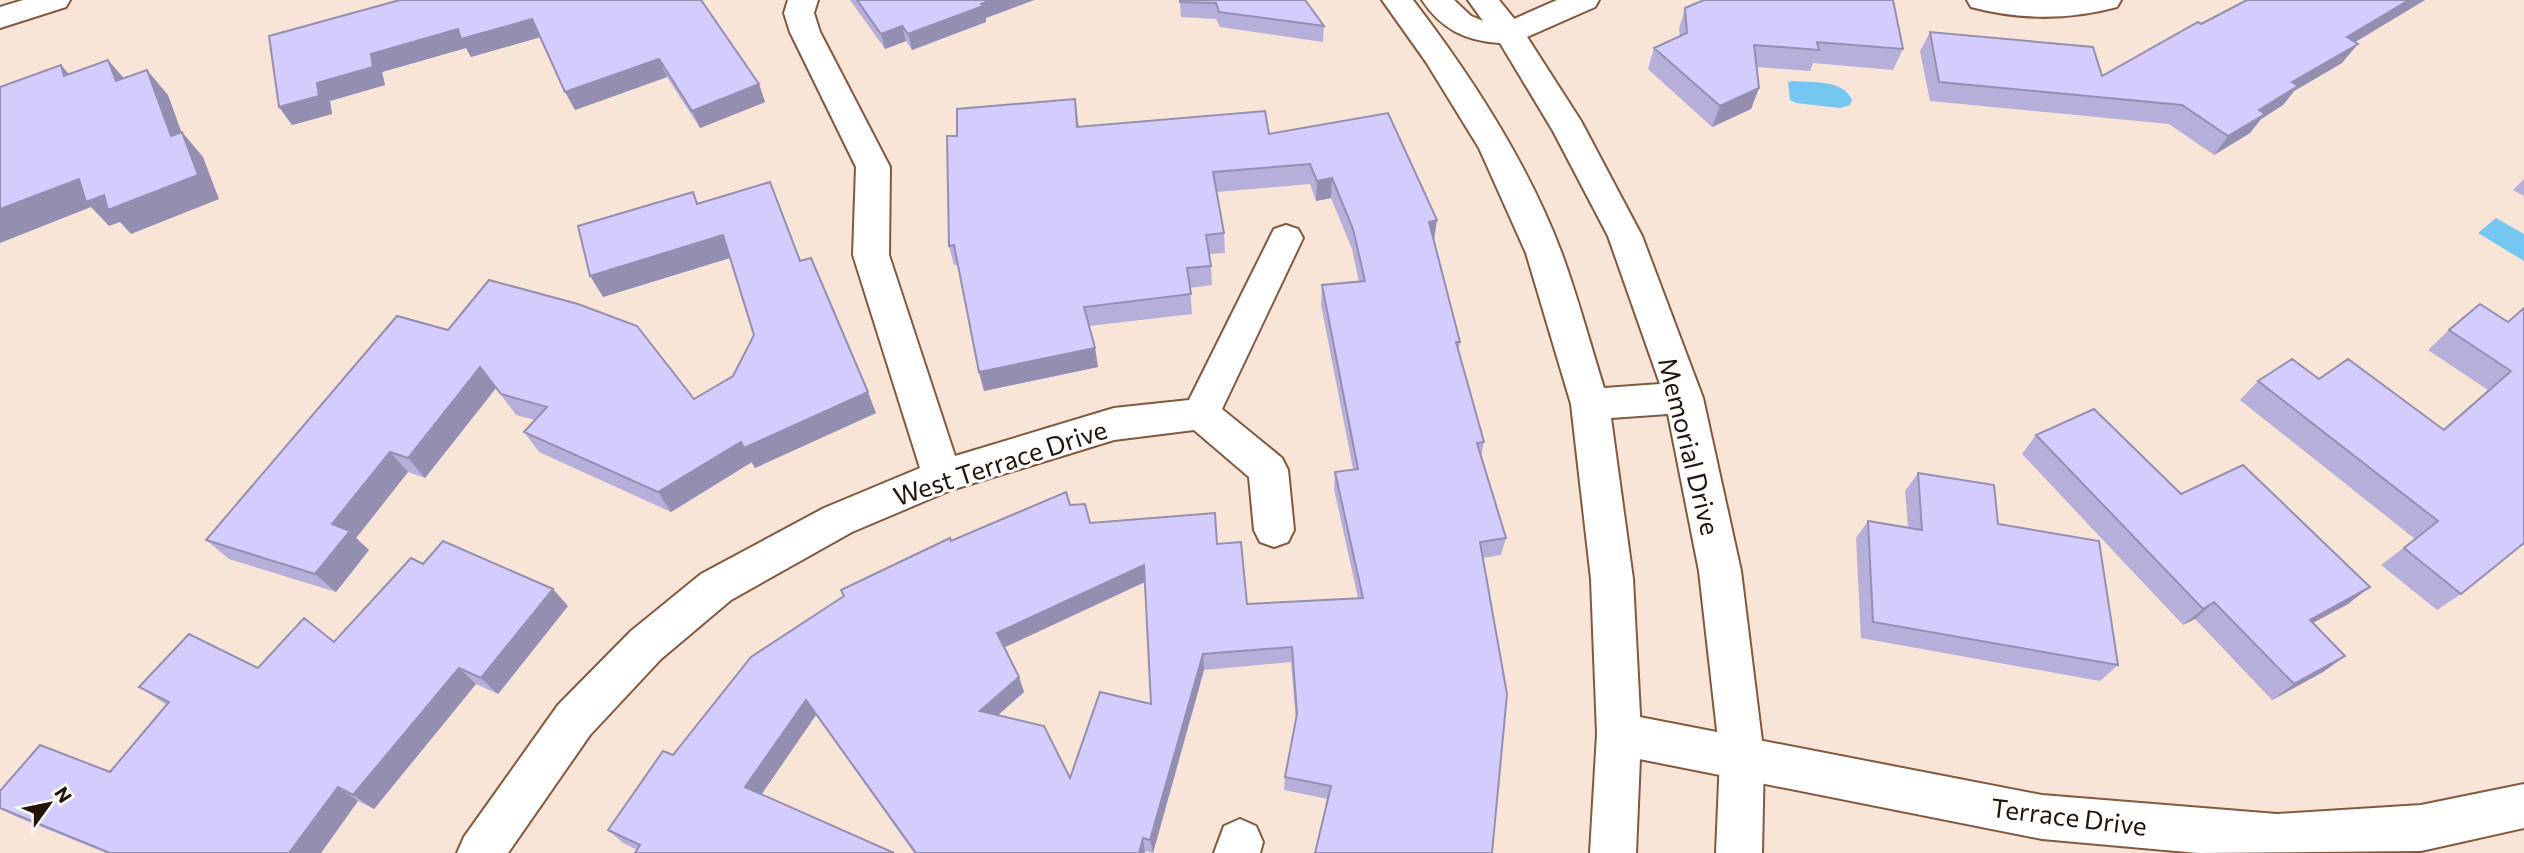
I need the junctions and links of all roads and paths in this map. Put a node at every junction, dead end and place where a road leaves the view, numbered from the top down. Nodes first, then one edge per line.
1 (55, 0) edge
2 (803, 0) edge
3 (1397, 0) edge
4 (1437, 0) edge
5 (1483, 0) edge
6 (1584, 0) edge
7 (1982, 0) edge
8 (2106, 0) edge
9 (0, 18) edge
10 (1509, 33) junction
11 (1286, 238) dead end
12 (1684, 398) junction
13 (1590, 404) junction
14 (1201, 414) junction
15 (942, 476) junction
16 (1274, 530) dead end
17 (1619, 734) junction
18 (1742, 757) junction
19 (2524, 806) edge
20 (480, 853) edge
21 (1612, 853) edge
22 (1740, 853) edge

1 - 9 street
2 - 15 street
3 - 13 street
4 - 10 street
5 - 10 street, Memorial Drive
6 - 10 street
7 - 8 street
10 - 12 street, Memorial Drive
11 - 14 street
12 - 13 street
12 - 18 street, Memorial Drive
13 - 17 street
14 - 15 street, West Terrace Drive
14 - 16 street
15 - 20 street, West Terrace Drive
17 - 18 street, Terrace Drive
17 - 21 street
18 - 19 street, Terrace Drive
18 - 22 street, Memorial Drive

